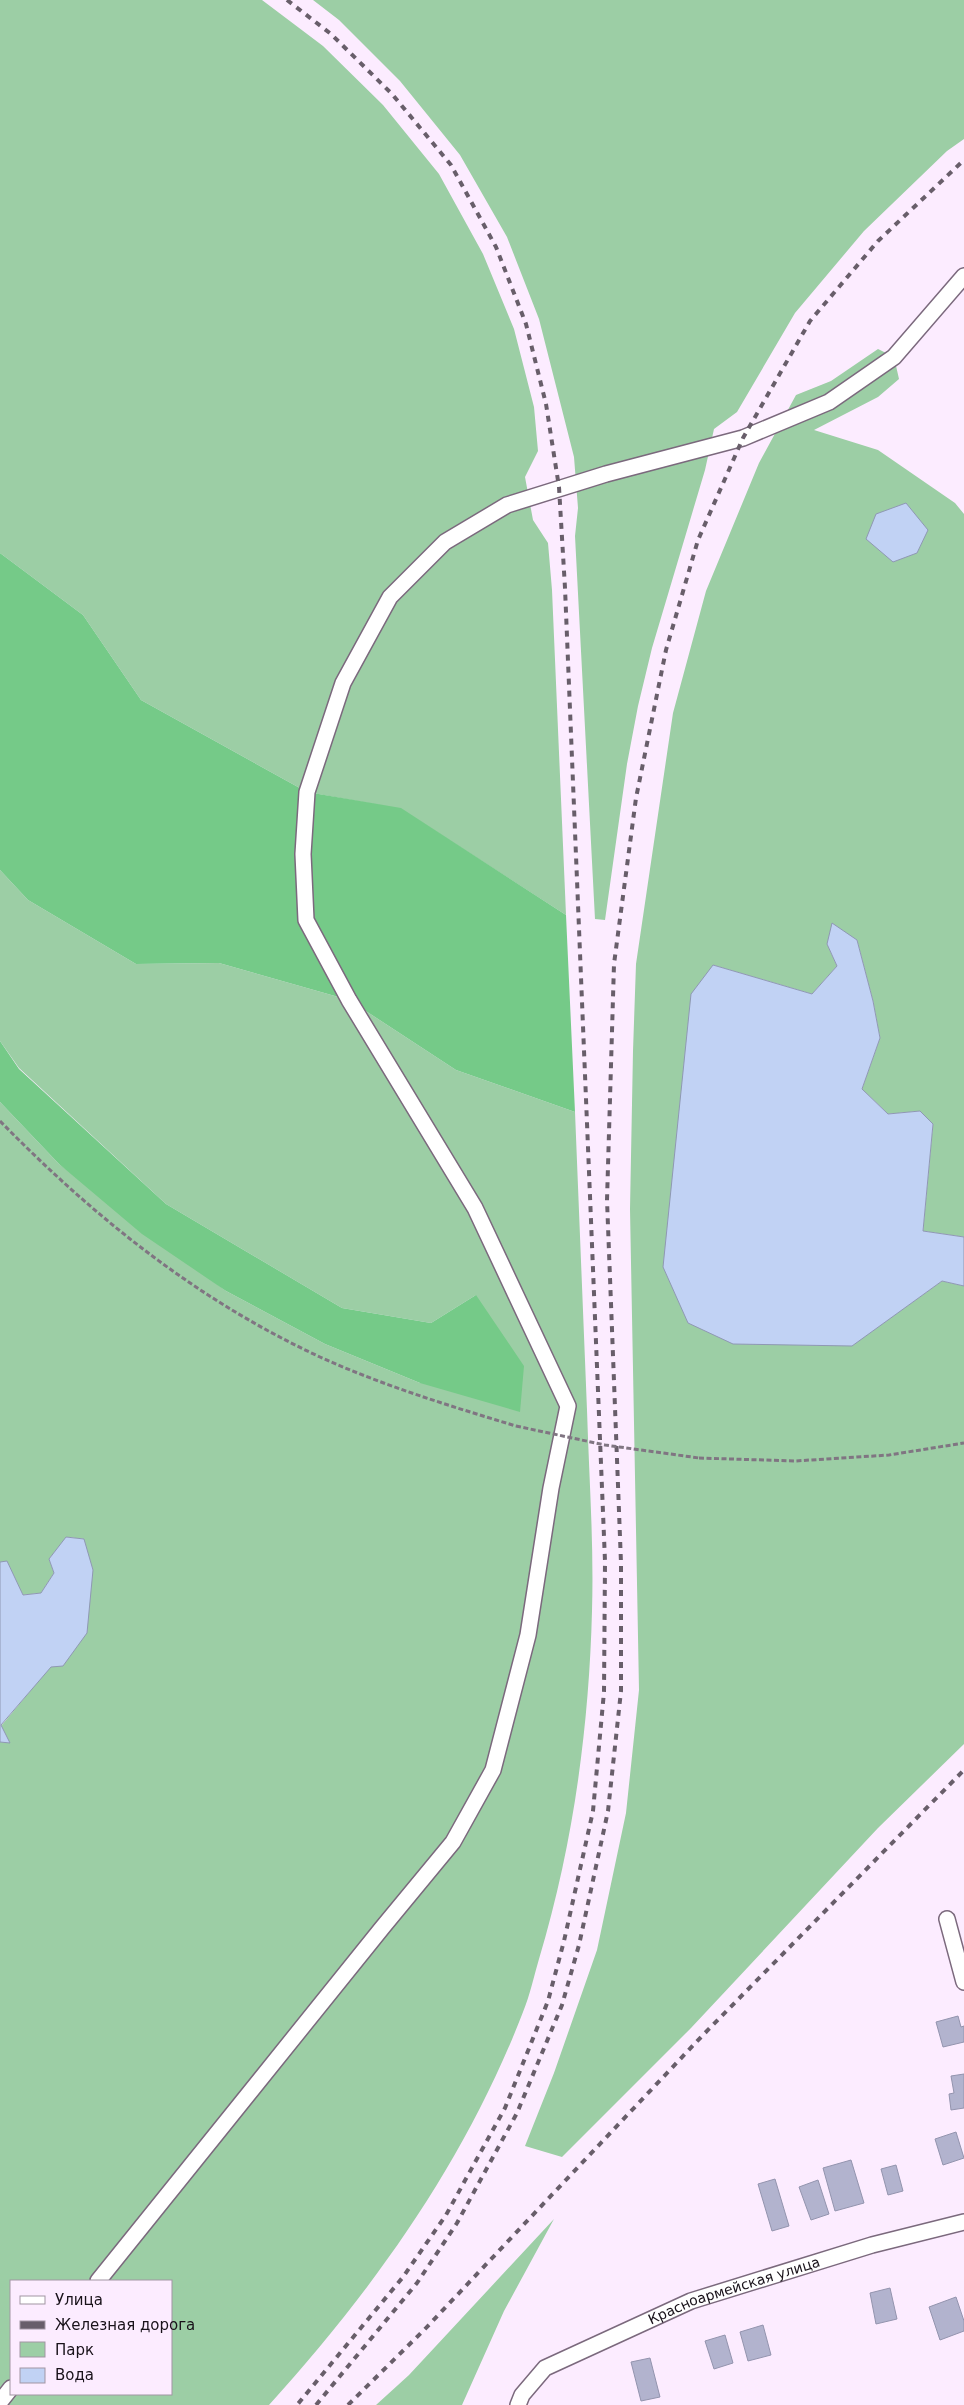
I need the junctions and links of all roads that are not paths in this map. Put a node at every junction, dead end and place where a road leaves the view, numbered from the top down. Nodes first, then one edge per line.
1 (964, 276) edge
2 (947, 1918) dead end
3 (964, 1982) edge
4 (964, 2222) edge
5 (99, 2280) edge
6 (10, 2389) edge
7 (520, 2400) edge
8 (0, 2402) edge

1 - 5 street
2 - 3 street
4 - 7 street, Красноармейская улица
6 - 8 street

